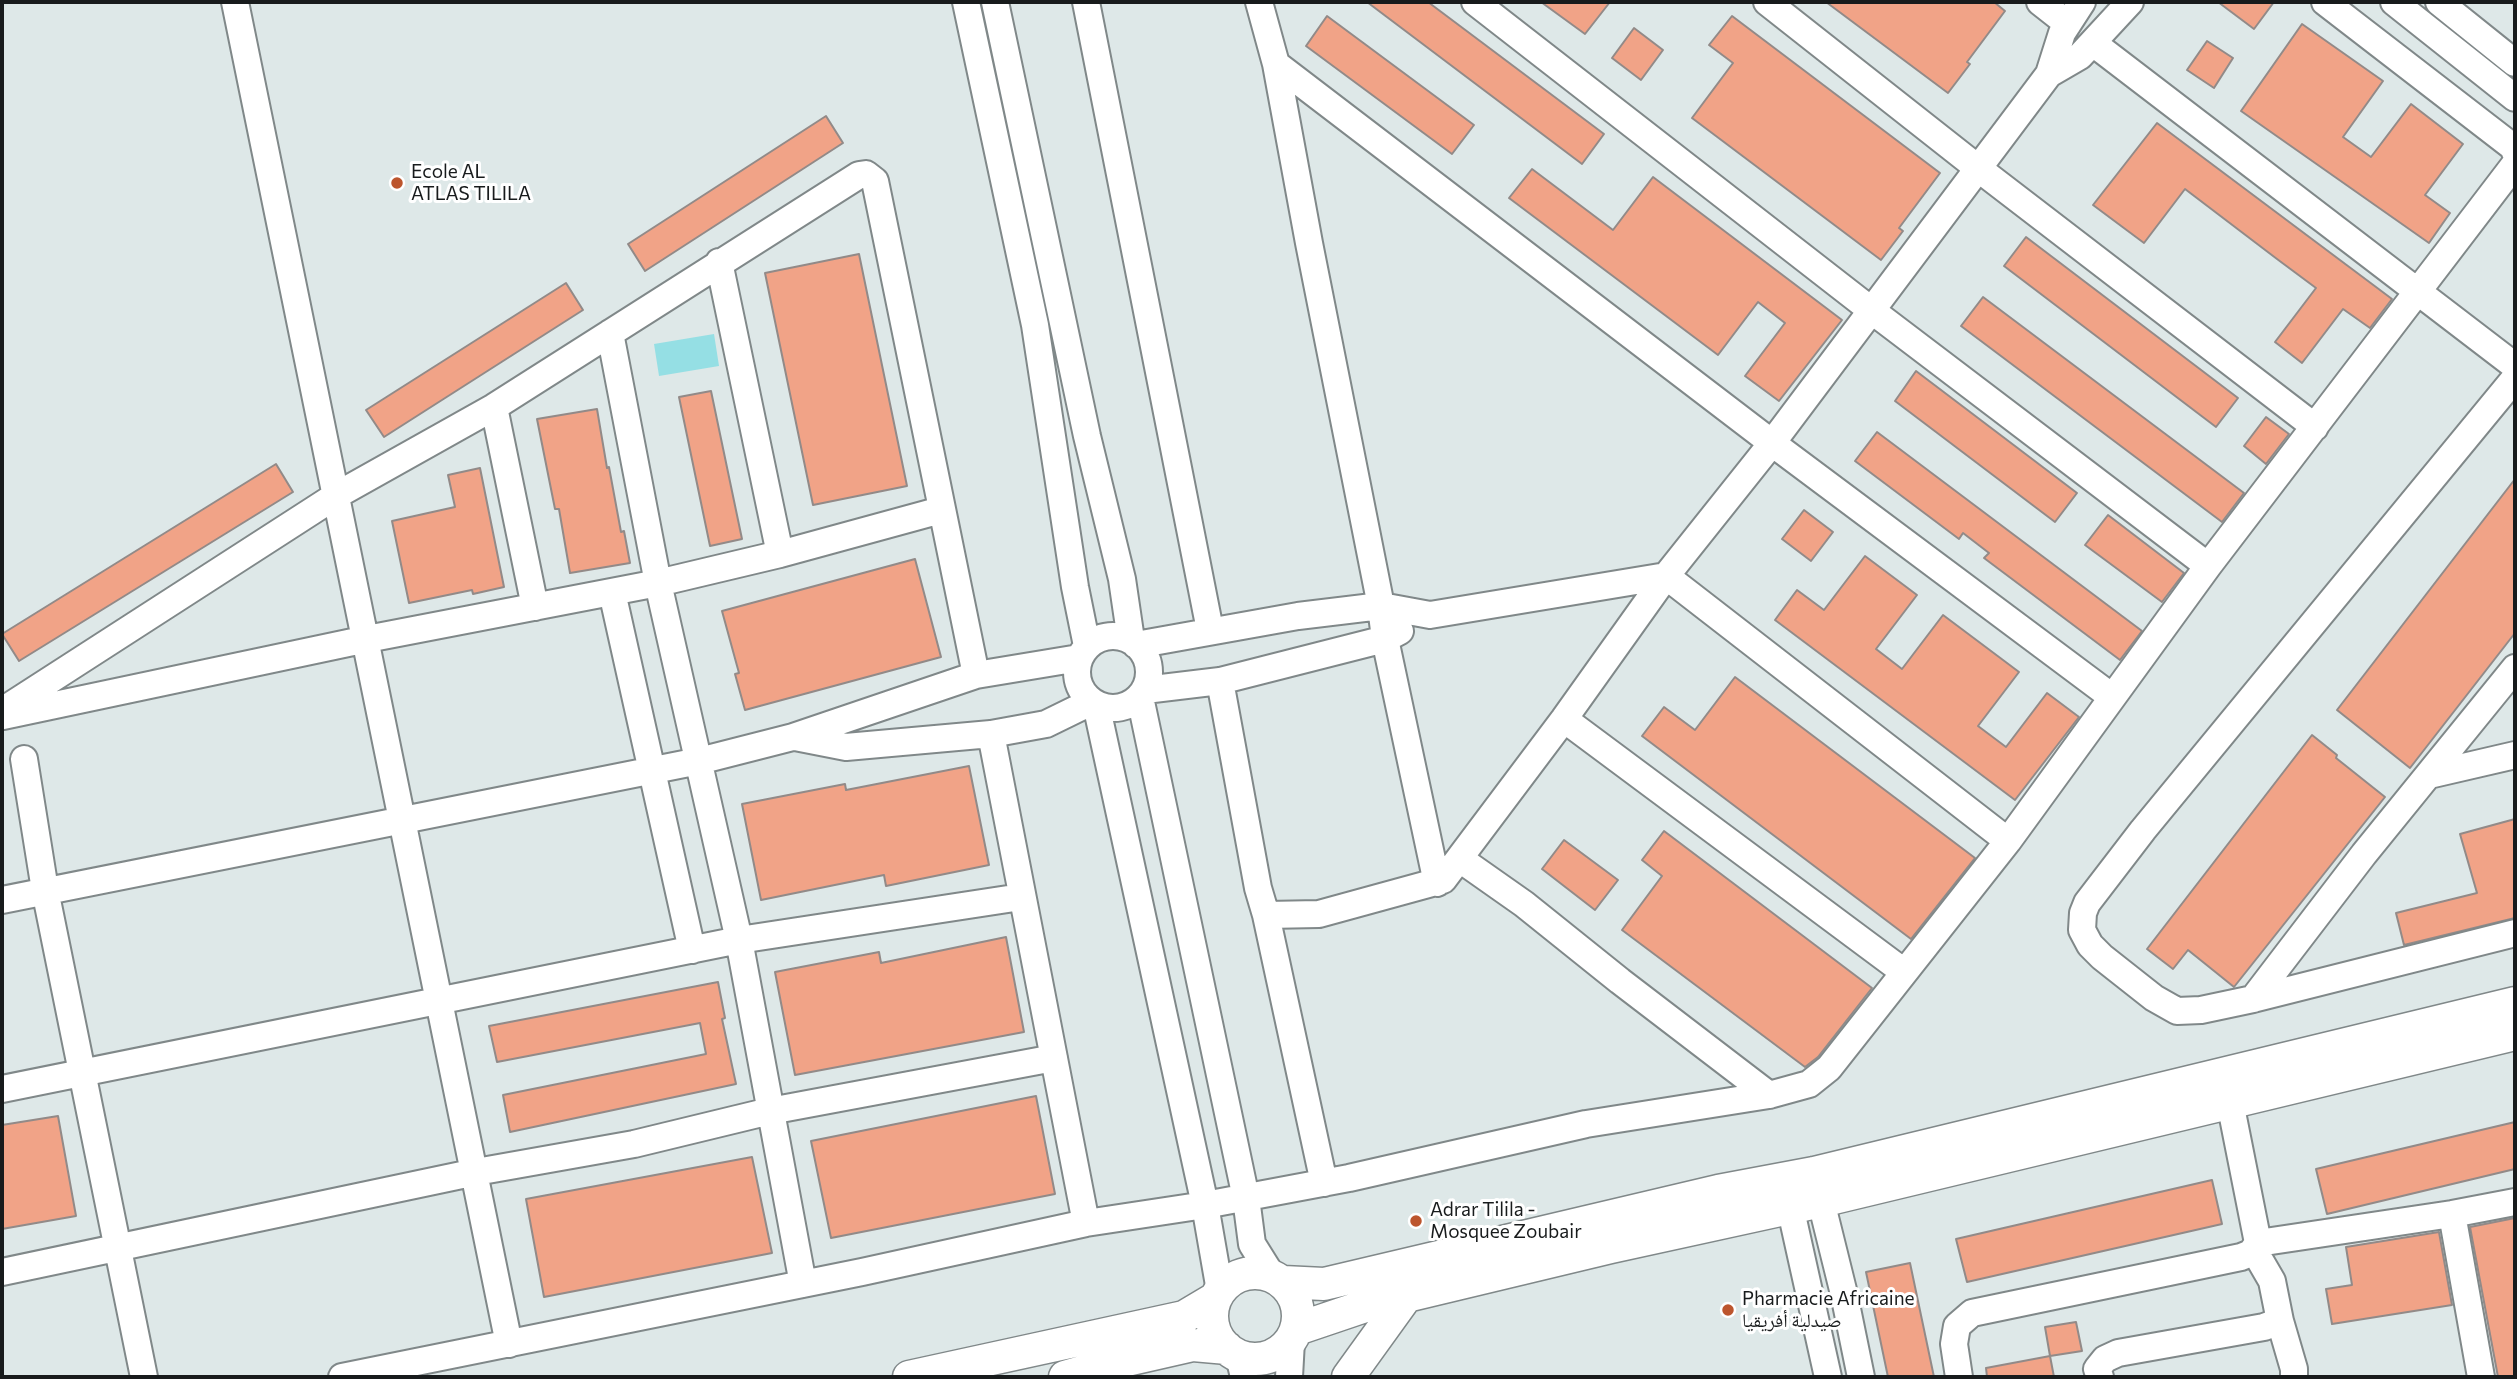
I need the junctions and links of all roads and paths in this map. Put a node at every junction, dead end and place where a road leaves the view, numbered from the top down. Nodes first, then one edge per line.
1 (235, 2) edge
2 (966, 2) edge
3 (995, 2) edge
4 (1086, 2) edge
5 (1259, 2) edge
6 (1475, 2) edge
7 (1767, 2) edge
8 (2040, 2) edge
9 (2130, 2) edge
10 (2325, 2) edge
11 (2394, 2) edge
12 (2439, 2) edge
13 (2075, 13) edge
14 (2093, 43) junction
15 (2515, 63) edge
16 (1276, 64) junction
17 (2049, 74) junction
18 (2515, 98) edge
19 (2515, 152) edge
20 (2515, 164) edge
21 (1979, 169) junction
22 (719, 262) junction
23 (2418, 290) junction
24 (1871, 310) junction
25 (610, 333) junction
26 (2515, 366) edge
27 (2511, 395) edge
28 (494, 407) junction
29 (2315, 427) junction
30 (1772, 443) junction
31 (337, 495) junction
32 (942, 510) junction
33 (780, 554) junction
34 (2208, 566) junction
35 (1666, 576) junction
36 (658, 583) junction
37 (612, 592) junction
38 (1381, 606) junction
39 (535, 607) junction
40 (1430, 615) junction
41 (1210, 630) junction
42 (367, 639) junction
43 (1385, 639) junction
44 (1133, 642) junction
45 (1083, 652) junction
46 (2515, 668) edge
47 (976, 675) junction
48 (1220, 681) junction
49 (1142, 693) junction
50 (2112, 696) junction
51 (1093, 703) junction
52 (2, 714) edge
53 (1564, 719) junction
54 (991, 734) junction
55 (793, 737) junction
56 (2515, 755) edge
57 (24, 759) dead end
58 (699, 761) junction
59 (651, 770) junction
60 (2429, 775) junction
61 (402, 819) junction
62 (2008, 841) junction
63 (1460, 859) junction
64 (1437, 883) junction
65 (46, 890) junction
66 (1021, 897) junction
67 (2, 900) edge
68 (1266, 915) junction
69 (2515, 933) edge
70 (739, 940) junction
71 (692, 950) junction
72 (1904, 972) junction
73 (2253, 999) junction
74 (438, 1000) junction
75 (2515, 1003) edge
76 (2515, 1034) edge
77 (1054, 1058) junction
78 (82, 1074) junction
79 (2226, 1088) junction
80 (2, 1089) edge
81 (1769, 1095) junction
82 (770, 1111) junction
83 (476, 1172) junction
84 (1324, 1183) junction
85 (1802, 1190) junction
86 (1246, 1198) junction
87 (2515, 1202) edge
88 (1205, 1205) junction
89 (2452, 1214) junction
90 (1086, 1223) junction
91 (2256, 1247) junction
92 (117, 1248) junction
93 (2, 1272) edge
94 (1277, 1279) junction
95 (803, 1284) junction
96 (1218, 1294) junction
97 (1405, 1298) junction
98 (2280, 1321) junction
99 (1294, 1335) junction
100 (509, 1343) junction
101 (1236, 1361) edge
102 (1126, 1370) edge
103 (144, 1377) edge
104 (342, 1377) edge
105 (909, 1377) edge
106 (1065, 1377) edge
107 (1289, 1377) edge
108 (1348, 1377) edge
109 (1828, 1377) edge
110 (1861, 1377) edge
111 (1959, 1377) edge
112 (2099, 1377) edge
113 (2294, 1377) edge
114 (2481, 1377) edge

1 - 31 street
2 - 45 street
3 - 44 street
4 - 41 street
5 - 16 street
6 - 24 street
7 - 21 street
8 - 13 street
9 - 14 street
10 - 19 street
11 - 18 street
12 - 15 street
13 - 17 street
14 - 17 street
14 - 23 street
16 - 30 street
16 - 38 street
17 - 21 street
20 - 23 street
21 - 24 street
21 - 29 street
22 - 25 street
22 - 32 street
22 - 33 street
23 - 26 street
23 - 29 street
24 - 30 street
24 - 34 street
25 - 28 street
25 - 36 street
27 - 73 street
28 - 31 street
28 - 39 street
29 - 34 street
30 - 35 street
30 - 50 street
31 - 42 street
31 - 52 street
32 - 33 street
32 - 47 street
33 - 36 street
34 - 50 street
35 - 40 street
35 - 53 street
35 - 62 street
36 - 37 street
36 - 58 street
37 - 39 street
37 - 59 street
38 - 40 street
38 - 41 street
38 - 43 street
39 - 42 street
40 - 43 street
41 - 44 street
42 - 52 street
42 - 61 street
43 - 48 street
43 - 64 street
44 - 45 street
44 - 49 street
45 - 47 street
45 - 51 street
46 - 60 street
47 - 55 street
48 - 49 street
48 - 68 street
49 - 51 street
49 - 86 street
50 - 62 street
51 - 54 street
51 - 88 street
53 - 63 street
53 - 72 street
54 - 55 street
54 - 66 street
55 - 58 street
56 - 60 street
57 - 65 street
58 - 59 street
58 - 70 street
59 - 61 street
59 - 71 street
60 - 73 street
61 - 65 street
61 - 74 street
62 - 72 street
63 - 64 street
63 - 81 street
64 - 68 street
65 - 67 street
65 - 78 street
66 - 70 street
66 - 77 street
68 - 84 street
69 - 73 street
70 - 71 street
70 - 82 street
71 - 74 street
72 - 81 street
74 - 78 street
74 - 83 street
75 - 79 main road
76 - 79 main road
77 - 82 street
77 - 90 street
78 - 80 street
78 - 92 street
79 - 85 main road
79 - 91 street
81 - 84 street
82 - 83 street
82 - 95 street
83 - 92 street
83 - 100 street
84 - 86 street
85 - 94 main road
85 - 97 main road
85 - 109 street
85 - 110 street
86 - 88 street
86 - 94 street
87 - 89 street
88 - 90 street
88 - 96 street
89 - 91 street
89 - 114 street
90 - 95 street
91 - 98 street
91 - 111 street
92 - 93 street
92 - 103 street
94 - 96 main road
94 - 99 main road
95 - 100 street
96 - 101 main road
96 - 105 main road
97 - 99 main road
97 - 108 main road
98 - 112 street
98 - 113 street
99 - 101 main road
99 - 107 street
100 - 104 street
101 - 102 main road
102 - 106 main road

